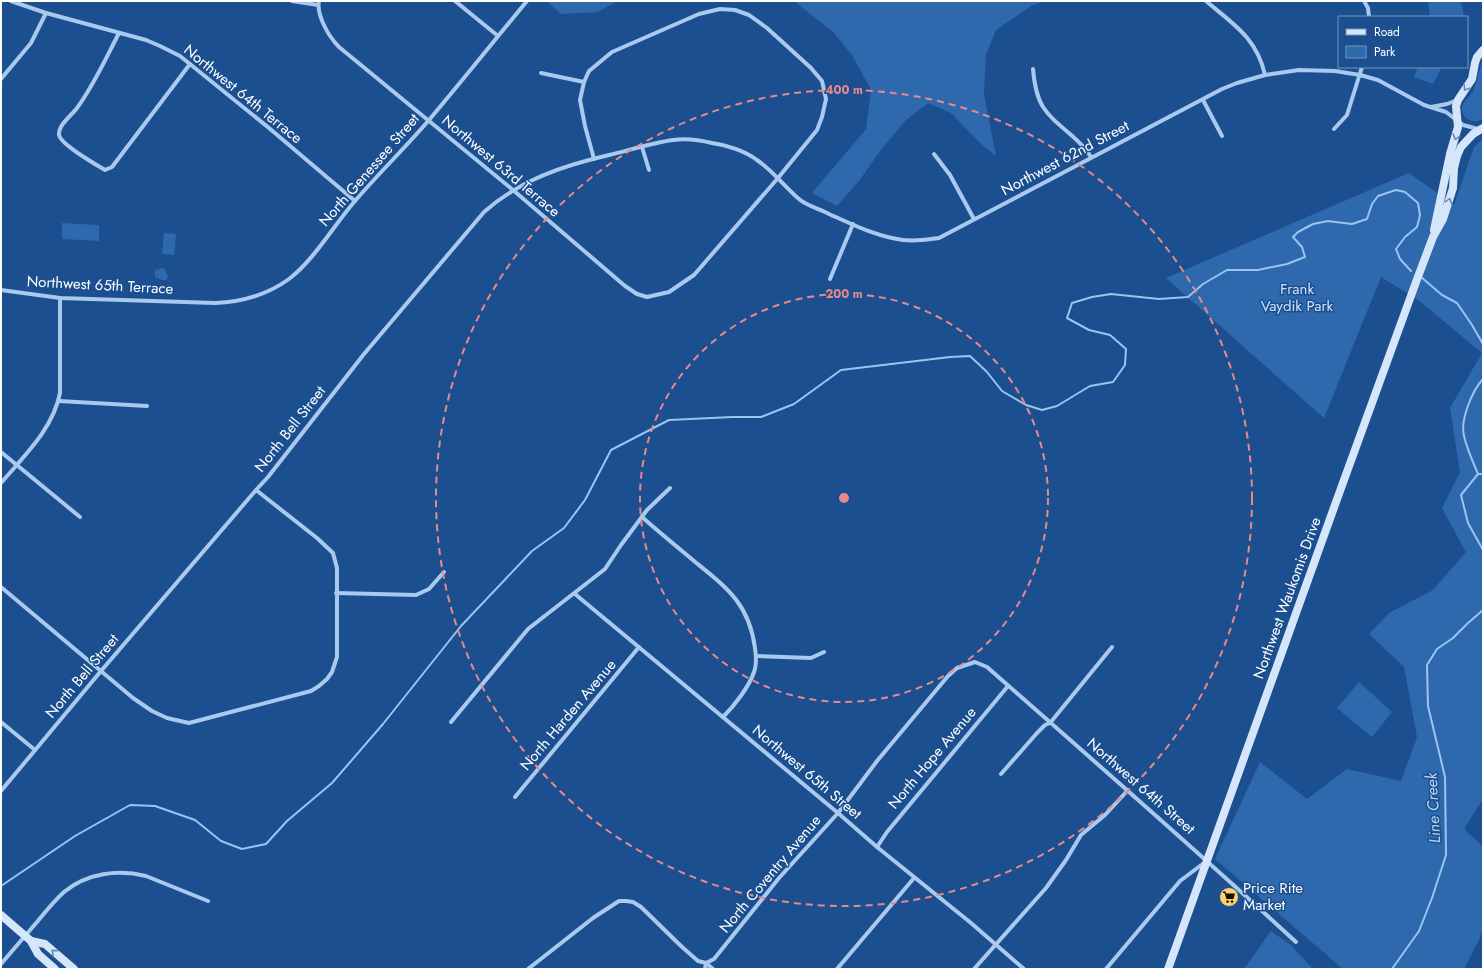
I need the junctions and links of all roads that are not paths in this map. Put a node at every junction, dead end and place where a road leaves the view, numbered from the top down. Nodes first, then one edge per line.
1 (11, 1) edge
2 (292, 1) edge
3 (455, 1) edge
4 (527, 1) edge
5 (1206, 1) edge
6 (1364, 1) edge
7 (318, 3) edge
8 (46, 13) junction
9 (1369, 16) edge
10 (120, 33) junction
11 (498, 36) junction
12 (1483, 50) edge
13 (190, 64) junction
14 (1362, 68) edge
15 (1033, 69) dead end
16 (541, 73) dead end
17 (1265, 75) junction
18 (1360, 75) junction
19 (1, 80) edge
20 (584, 82) junction
21 (1203, 100) junction
22 (1458, 100) junction
23 (1430, 107) junction
24 (428, 121) junction
25 (1458, 122) junction
26 (1481, 128) edge
27 (1334, 129) dead end
28 (1222, 136) dead end
29 (642, 147) junction
30 (934, 154) dead end
31 (1091, 158) junction
32 (594, 159) junction
33 (649, 170) dead end
34 (778, 178) junction
35 (513, 190) junction
36 (355, 201) junction
37 (974, 219) junction
38 (853, 224) junction
39 (1433, 237) junction
40 (939, 238) joint
41 (830, 279) dead end
42 (1, 290) edge
43 (60, 298) junction
44 (199, 302) joint
45 (59, 401) junction
46 (147, 406) dead end
47 (1, 452) edge
48 (16, 465) junction
49 (1, 484) edge
50 (670, 488) dead end
51 (256, 490) junction
52 (80, 516) dead end
53 (642, 517) junction
54 (444, 572) dead end
55 (1, 588) edge
56 (336, 593) junction
57 (575, 594) junction
58 (1112, 646) dead end
59 (639, 647) junction
60 (824, 652) dead end
61 (756, 656) junction
62 (963, 666) joint
63 (101, 671) junction
64 (1008, 686) junction
65 (723, 717) junction
66 (1, 722) edge
67 (451, 722) dead end
68 (1050, 723) junction
69 (35, 750) junction
70 (1000, 774) dead end
71 (1128, 790) junction
72 (1, 791) edge
73 (515, 797) dead end
74 (838, 813) junction
75 (877, 847) junction
76 (1208, 860) junction
77 (914, 878) junction
78 (208, 901) dead end
79 (1, 914) edge
80 (28, 938) junction
81 (1296, 942) dead end
82 (995, 945) junction
83 (706, 963) junction
84 (1, 964) edge
85 (55, 969) edge
86 (74, 969) edge
87 (528, 969) edge
88 (705, 969) edge
89 (713, 969) edge
90 (836, 969) edge
91 (974, 969) edge
92 (1024, 969) edge
93 (1106, 969) edge
94 (1168, 969) edge

1 - 8 street, Northwest 64th Terrace
2 - 7 street
3 - 11 street
4 - 11 street, North Genessee Street
5 - 17 street
6 - 9 street
7 - 24 street, Northwest 63rd Terrace
8 - 10 street, Northwest 64th Terrace
8 - 19 street
10 - 13 street, Northwest 64th Terrace
10 - 13 street
11 - 24 street, North Genessee Street
12 -> 22 main road
13 - 36 street, Northwest 64th Terrace
14 - 18 street
15 - 31 street
16 - 20 street
17 - 18 street, Northwest 62nd Street
17 - 21 street, Northwest 62nd Street
18 - 23 street, Northwest 62nd Street
18 - 27 street
20 - 32 street
20 - 34 street, Northwest 63rd Terrace
21 - 28 street
21 - 31 street, Northwest 62nd Street
22 - 23 street
22 - 25 main road, Northwest Waukomis Drive
23 - 25 street, Northwest 62nd Street
24 - 35 street, Northwest 63rd Terrace
24 - 36 street, North Genessee Street
25 - 26 street, Northwest 62nd Street
25 -> 39 main road, Northwest Waukomis Drive
39 -> 26 main road, Northwest Waukomis Drive
29 - 32 street, North Bell Street
29 - 33 street
29 - 34 street, North Bell Street
30 - 37 street
31 - 37 street, Northwest 62nd Street
32 - 35 street, North Bell Street
34 - 35 street, Northwest 63rd Terrace
34 - 38 street, North Bell Street
35 - 51 street, North Bell Street
36 - 44 street, North Genessee Street
37 - 40 street, Northwest 62nd Street
38 - 40 street, North Bell Street
38 - 41 street
39 - 76 main road, Northwest Waukomis Drive
42 - 43 street, Northwest 65th Terrace
43 - 44 street, Northwest 65th Terrace
43 - 45 street
45 - 46 street
45 - 48 street
47 - 48 street
48 - 49 street
48 - 52 street
50 - 53 street
51 - 56 street
51 - 63 street, North Bell Street
53 - 57 street
53 - 61 street
54 - 56 street
55 - 63 street
56 - 63 street
57 - 59 street, Northwest 65th Street
57 - 67 street
58 - 68 street
59 - 65 street, Northwest 65th Street
59 - 73 street, North Harden Avenue
60 - 61 street
61 - 65 street
62 - 64 street, Northwest 64th Street
62 - 74 street, North Coventry Avenue
63 - 69 street, North Bell Street
64 - 68 street, Northwest 64th Street
64 - 75 street, North Hope Avenue
65 - 74 street, Northwest 65th Street
66 - 69 street
68 - 70 street
68 - 71 street, Northwest 64th Street
69 - 72 street, North Bell Street
71 - 76 street, Northwest 64th Street
71 - 82 street
74 - 75 street, Northwest 65th Street
74 - 83 street, North Coventry Avenue
75 - 77 street, Northwest 65th Street
76 - 81 street, Northwest 64th Street
76 - 93 street
76 - 94 main road, Northwest Waukomis Drive
77 - 82 street, Northwest 65th Street
77 - 90 street
78 - 80 street
79 - 80 main road
80 - 84 street
80 - 85 main road
86 -> 80 main road
82 - 91 street
82 - 92 street, Northwest 65th Street
83 - 87 street
83 - 88 street
83 - 89 street

